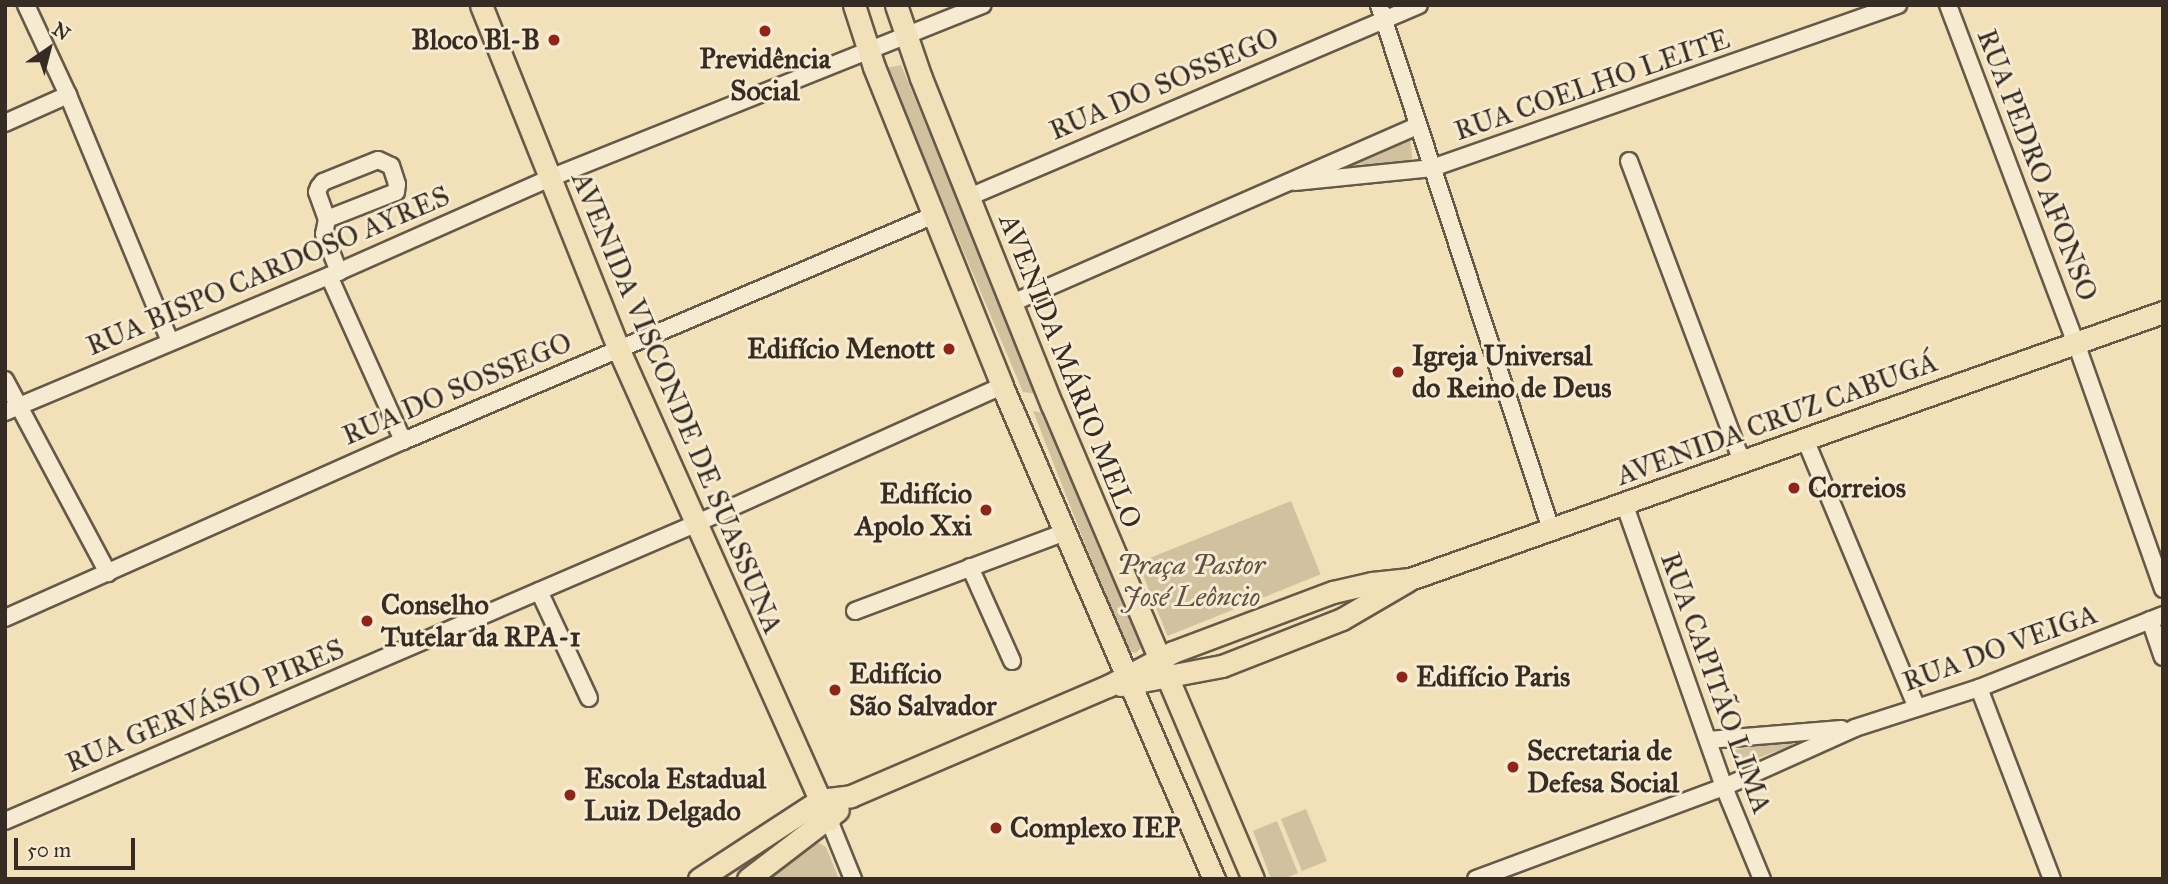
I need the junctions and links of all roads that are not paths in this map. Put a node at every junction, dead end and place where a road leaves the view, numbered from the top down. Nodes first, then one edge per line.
1 (26, 5) edge
2 (481, 5) edge
3 (854, 5) edge
4 (896, 5) edge
5 (983, 5) edge
6 (1419, 5) edge
7 (1898, 5) edge
8 (1948, 5) edge
9 (1381, 12) edge
10 (905, 37) junction
11 (867, 51) junction
12 (68, 95) junction
13 (5, 123) edge
14 (1418, 126) junction
15 (1629, 161) dead end
16 (1432, 168) junction
17 (550, 178) junction
18 (1295, 182) junction
19 (969, 197) junction
20 (932, 216) junction
21 (327, 219) junction
22 (334, 274) junction
23 (1012, 303) junction
24 (2163, 312) edge
25 (170, 341) junction
26 (2076, 343) junction
27 (618, 348) junction
28 (5, 380) edge
29 (1002, 386) junction
30 (13, 408) edge
31 (1805, 439) junction
32 (403, 441) junction
33 (1742, 461) junction
34 (1624, 503) junction
35 (695, 523) junction
36 (1551, 529) junction
37 (1065, 532) junction
38 (970, 567) junction
39 (108, 573) junction
40 (1410, 579) junction
41 (2163, 589) edge
42 (539, 591) junction
43 (855, 611) dead end
44 (2157, 617) edge
45 (5, 618) edge
46 (2163, 657) edge
47 (1012, 661) dead end
48 (1164, 668) junction
49 (1129, 679) junction
50 (1979, 688) junction
51 (589, 698) dead end
52 (1917, 708) junction
53 (1855, 728) junction
54 (1708, 740) junction
55 (1724, 787) junction
56 (851, 796) junction
57 (820, 800) junction
58 (829, 820) junction
59 (5, 821) edge
60 (699, 879) edge
61 (748, 879) edge
62 (853, 879) edge
63 (1214, 879) edge
64 (1253, 879) edge
65 (1476, 879) edge
66 (1762, 879) edge
67 (2052, 879) edge

1 - 12 street
2 - 17 main road, AVENIDA VISCONDE DE SUASSUNA
3 - 11 main road
4 - 10 main road, AVENIDA MÁRIO MELO
5 - 10 street, RUA BISPO CARDOSO AYRES
6 - 9 street, RUA DO SOSSEGO
7 - 16 street, RUA COELHO LEITE
8 - 26 street, RUA PEDRO AFONSO
9 - 14 street
9 - 19 street, RUA DO SOSSEGO
10 - 11 street, RUA BISPO CARDOSO AYRES
10 - 19 main road, AVENIDA MÁRIO MELO
11 - 17 street, RUA BISPO CARDOSO AYRES
11 - 20 main road
12 - 13 street
12 - 25 street
14 - 16 street
14 - 18 street, RUA COELHO LEITE
15 - 33 street
16 - 18 street, RUA COELHO LEITE
16 - 36 street
17 - 22 street, RUA BISPO CARDOSO AYRES
17 - 27 main road, AVENIDA VISCONDE DE SUASSUNA
18 - 23 street, RUA COELHO LEITE
19 - 23 main road, AVENIDA MÁRIO MELO
20 - 27 street, RUA DO SOSSEGO
20 - 29 main road
21 - 21 street
21 - 22 street
22 - 25 street, RUA BISPO CARDOSO AYRES
22 - 32 street
23 - 48 main road, AVENIDA MÁRIO MELO
24 - 26 main road, AVENIDA CRUZ CABUGÁ
25 - 30 street, RUA BISPO CARDOSO AYRES
26 - 31 main road, AVENIDA CRUZ CABUGÁ
26 - 41 street, RUA PEDRO AFONSO
27 - 32 street, RUA DO SOSSEGO
27 - 35 main road, AVENIDA VISCONDE DE SUASSUNA
28 - 30 street
29 - 35 street, RUA GERVÁSIO PIRES
29 - 37 main road
30 - 39 street
31 - 33 main road, AVENIDA CRUZ CABUGÁ
31 - 52 street
32 - 39 street, RUA DO SOSSEGO
33 - 34 main road, AVENIDA CRUZ CABUGÁ
34 - 36 main road, AVENIDA CRUZ CABUGÁ
34 - 54 street, RUA CAPITÃO LIMA
35 - 42 street, RUA GERVÁSIO PIRES
35 - 57 main road, AVENIDA VISCONDE DE SUASSUNA
36 - 40 main road, AVENIDA CRUZ CABUGÁ
37 - 38 street
37 - 49 main road
38 - 43 street
38 - 47 street
39 - 45 street, RUA DO SOSSEGO
40 - 48 main road, AVENIDA CRUZ CABUGÁ
40 - 48 main road, AVENIDA CRUZ CABUGÁ
42 - 51 street
42 - 59 street, RUA GERVÁSIO PIRES
44 - 46 street
44 - 50 street, RUA DO VEIGA
48 - 49 main road, AVENIDA CRUZ CABUGÁ
48 - 64 main road, AVENIDA MÁRIO MELO
49 - 56 main road, AVENIDA CRUZ CABUGÁ
49 - 63 main road
50 - 52 street, RUA DO VEIGA
50 - 67 street
52 - 53 street, RUA DO VEIGA
53 - 54 street, RUA DO VEIGA
53 - 55 street, RUA DO VEIGA
54 - 55 street, RUA CAPITÃO LIMA
55 - 65 street, RUA DO VEIGA
55 - 66 street, RUA CAPITÃO LIMA
56 - 57 main road, AVENIDA CRUZ CABUGÁ
56 - 58 main road, AVENIDA CRUZ CABUGÁ
57 - 58 main road, AVENIDA VISCONDE DE SUASSUNA
57 - 60 main road, AVENIDA CRUZ CABUGÁ
58 - 61 main road, AVENIDA CRUZ CABUGÁ
58 - 62 street

